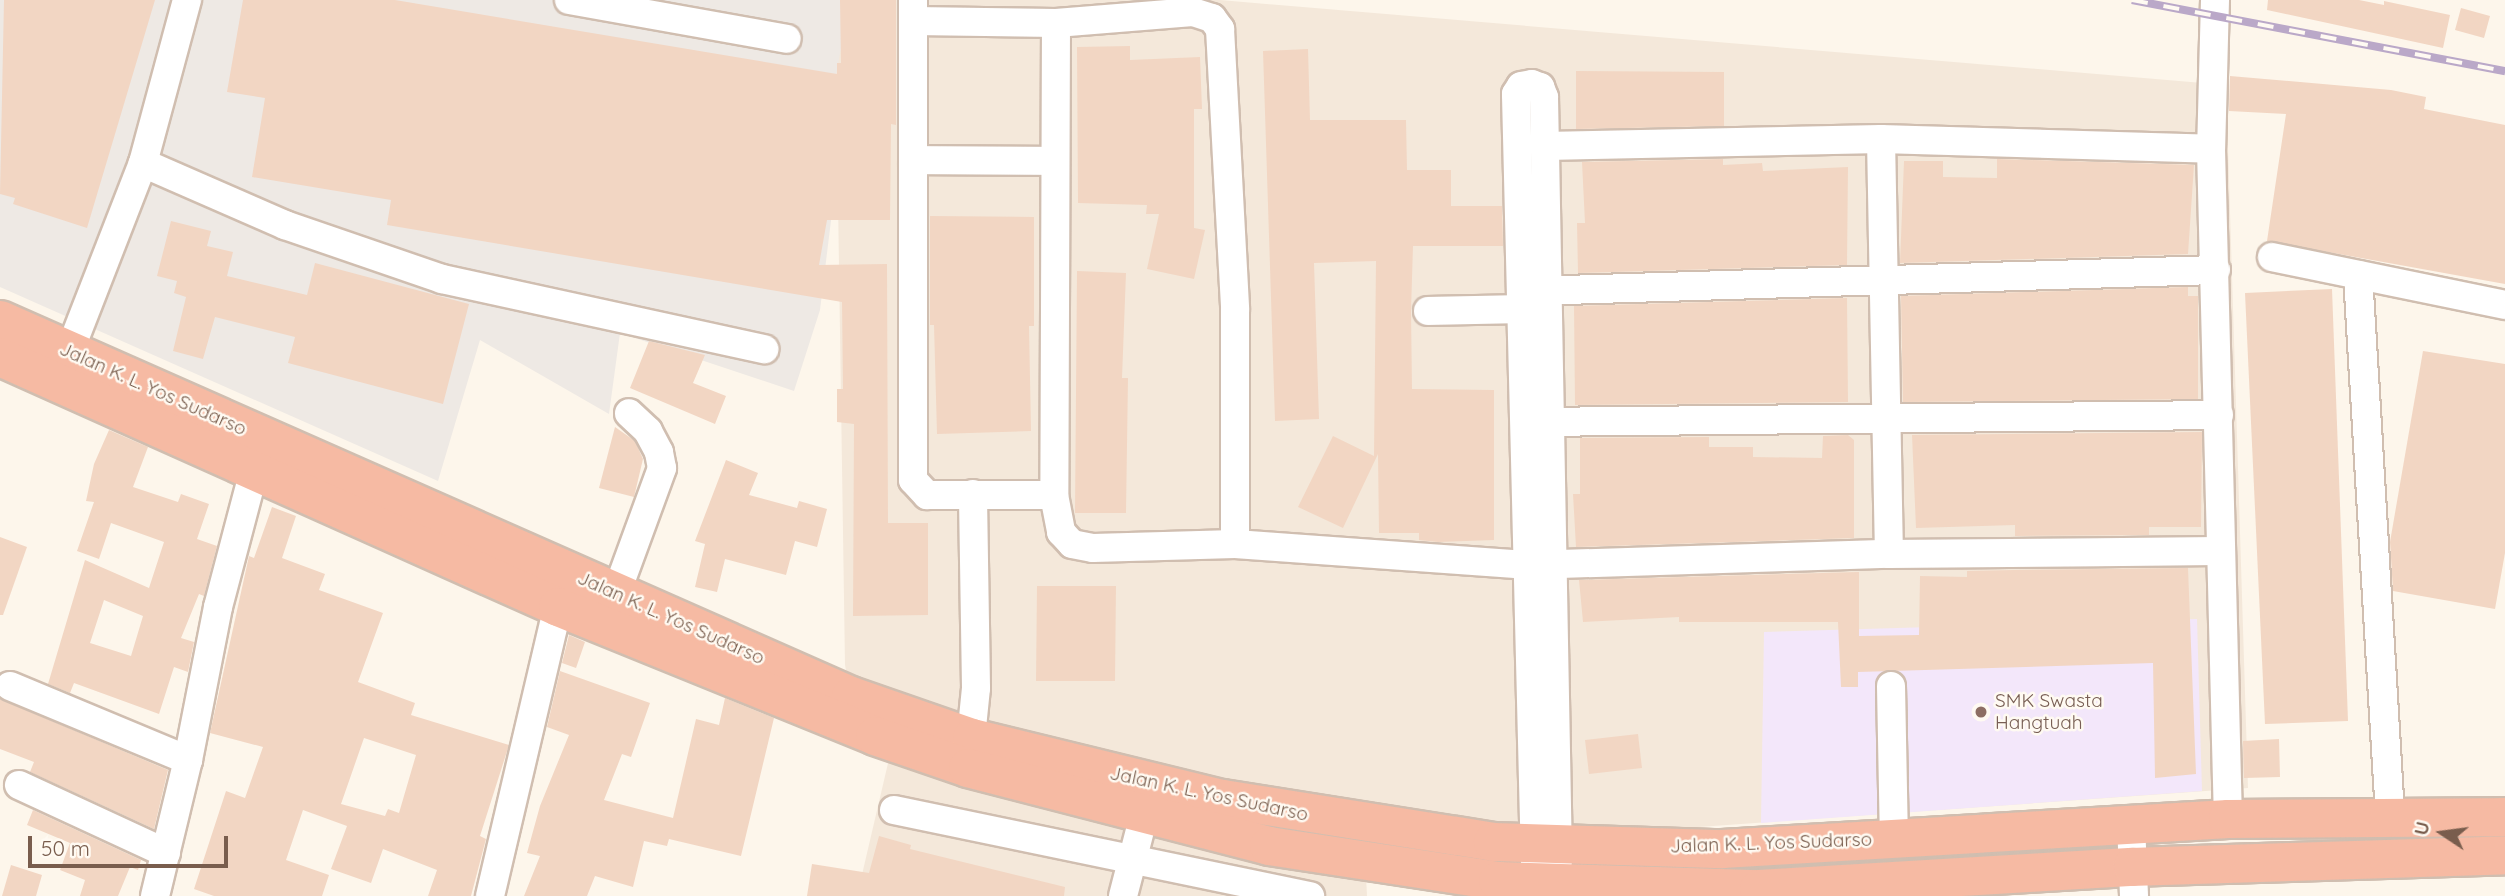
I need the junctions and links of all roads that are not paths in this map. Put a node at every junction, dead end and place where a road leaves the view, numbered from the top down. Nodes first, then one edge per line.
1 (187, 0) edge
2 (569, 0) edge
3 (2215, 0) edge
4 (913, 11) edge
5 (1056, 23) junction
6 (787, 39) dead end
7 (1881, 139) junction
8 (1545, 146) junction
9 (2211, 149) junction
10 (913, 160) junction
11 (1055, 161) junction
12 (143, 163) junction
13 (2272, 257) dead end
14 (2216, 270) junction
15 (2358, 275) junction
16 (1884, 281) junction
17 (1531, 297) junction
18 (2505, 305) edge
19 (1428, 311) dead end
20 (0, 320) edge
21 (764, 349) dead end
22 (0, 357) edge
23 (64, 367) junction
24 (629, 413) dead end
25 (2219, 415) junction
26 (1886, 418) junction
27 (1538, 421) junction
28 (254, 471) junction
29 (973, 494) junction
30 (1054, 495) junction
31 (1236, 544) junction
32 (2219, 551) junction
33 (1889, 554) junction
34 (1540, 565) junction
35 (616, 594) junction
36 (558, 607) junction
37 (10, 686) dead end
38 (1891, 686) dead end
39 (970, 753) junction
40 (188, 760) junction
41 (19, 785) dead end
42 (894, 810) dead end
43 (1143, 815) junction
44 (2390, 816) junction
45 (2505, 817) edge
46 (2228, 819) junction
47 (2131, 824) junction
48 (2011, 832) junction
49 (1894, 838) junction
50 (1546, 845) junction
51 (166, 853) junction
52 (2505, 856) edge
53 (1132, 862) junction
54 (2133, 882) edge
55 (1434, 885) edge
56 (1523, 886) edge
57 (2014, 886) edge
58 (1934, 888) edge
59 (155, 896) edge
60 (490, 896) edge
61 (1123, 896) edge
62 (1310, 896) edge

1 - 12 street
2 - 6 street
3 - 9 street
4 - 5 street
4 - 10 street
5 - 11 street
5 - 31 street
7 - 8 street
7 - 9 street
7 - 16 street
8 - 17 street
8 - 17 street
9 - 14 street
10 - 11 street
10 - 29 street
11 - 30 street
12 - 21 street
12 - 23 street
13 - 15 street
14 - 16 street
14 - 25 street
15 - 18 street
15 - 44 street
16 - 17 street
16 - 26 street
17 - 19 street
17 - 27 street
20 - 23 highway, Jalan K. L. Yos Sudarso
22 - 23 highway, Jalan K. L. Yos Sudarso
23 - 28 highway, Jalan K. L. Yos Sudarso
23 - 35 highway, Jalan K. L. Yos Sudarso
24 - 35 street
25 - 26 street
25 - 32 street
26 - 27 street
26 - 33 street
27 - 34 street
28 - 36 highway, Jalan K. L. Yos Sudarso
28 - 40 street
29 - 30 street
29 - 39 street
30 - 31 street
31 - 34 street
32 - 33 street
32 - 46 street
33 - 34 street
34 - 50 street
35 - 39 highway, Jalan K. L. Yos Sudarso
36 - 39 highway, Jalan K. L. Yos Sudarso
36 - 60 street
37 - 40 street
38 - 49 street
39 - 43 highway, Jalan K. L. Yos Sudarso
39 - 50 highway, Jalan K. L. Yos Sudarso
40 - 51 street
41 - 51 street
42 - 53 street
43 - 53 street
43 - 55 highway, Jalan K. L. Yos Sudarso
44 - 45 highway, Jalan K. L. Yos Sudarso
44 - 46 highway, Jalan K. L. Yos Sudarso
46 - 47 highway, Jalan K. L. Yos Sudarso
47 - 48 highway, Jalan K. L. Yos Sudarso
47 - 54 street
48 - 49 highway, Jalan K. L. Yos Sudarso
48 - 57 street
49 - 50 highway, Jalan K. L. Yos Sudarso
50 - 56 street
51 - 59 street
52 - 54 highway, Jalan K. L. Yos Sudarso
53 - 61 street
53 - 62 street
54 - 57 highway, Jalan K. L. Yos Sudarso
55 - 56 highway, Jalan K. L. Yos Sudarso
56 - 58 highway, Jalan K. L. Yos Sudarso
57 - 58 highway, Jalan K. L. Yos Sudarso

